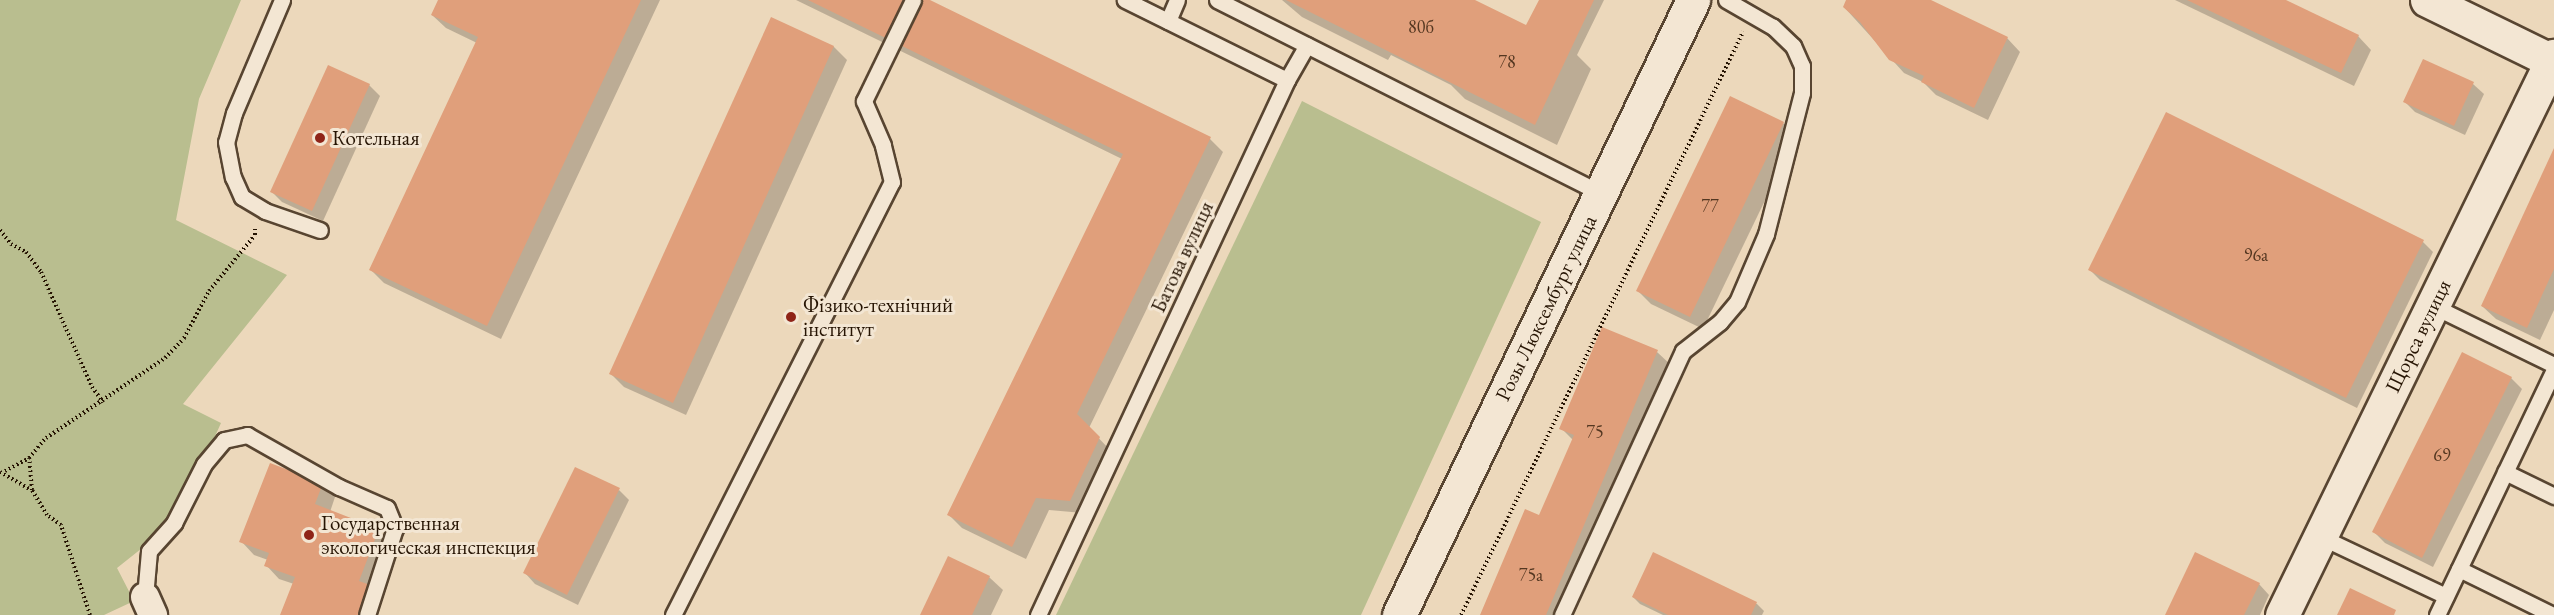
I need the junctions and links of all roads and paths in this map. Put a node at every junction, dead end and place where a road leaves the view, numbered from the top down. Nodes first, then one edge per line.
1 (282, 0) edge
2 (914, 0) edge
3 (1125, 0) edge
4 (1177, 0) edge
5 (1217, 0) edge
6 (1693, 0) edge
7 (1726, 0) edge
8 (2427, 0) edge
9 (1751, 15) junction
10 (1168, 21) junction
11 (1307, 45) junction
12 (2553, 60) edge
13 (1287, 80) junction
14 (1601, 193) junction
15 (255, 205) junction
16 (0, 230) edge
17 (320, 230) dead end
18 (2433, 306) junction
19 (2554, 365) edge
20 (2554, 370) edge
21 (103, 402) junction
22 (29, 458) junction
23 (3, 472) edge
24 (2505, 472) junction
25 (32, 490) junction
26 (2554, 496) edge
27 (2321, 537) junction
28 (2459, 569) junction
29 (2446, 596) junction
30 (149, 606) edge
31 (90, 615) edge
32 (367, 615) edge
33 (673, 615) edge
34 (1038, 615) edge
35 (1399, 615) edge
36 (1461, 615) edge
37 (1562, 615) edge
38 (2283, 615) edge
39 (2437, 615) edge
40 (2553, 615) edge

1 - 15 lane
2 - 33 lane
3 - 10 lane
4 - 10 lane
5 - 11 lane
6 - 14 street, Розы Люксембург улица
7 - 9 lane
8 - 12 street
9 - 36 path
9 - 37 lane
10 - 13 lane
11 - 13 lane, Батова вулиця
11 - 14 lane
12 - 18 street, Щорса вулиця
13 - 34 lane, Батова вулиця
14 - 35 street, Розы Люксембург улица
15 - 17 lane
15 - 21 path
16 - 21 path
18 - 19 lane
18 - 27 street, Щорса вулиця
20 - 24 lane
21 - 22 path
22 - 23 path
22 - 25 path
23 - 25 path
24 - 26 lane
24 - 28 lane
25 - 31 path
27 - 29 lane
27 - 38 street, Щорса вулиця
28 - 29 lane
28 - 40 lane
29 - 39 lane
30 - 32 lane

